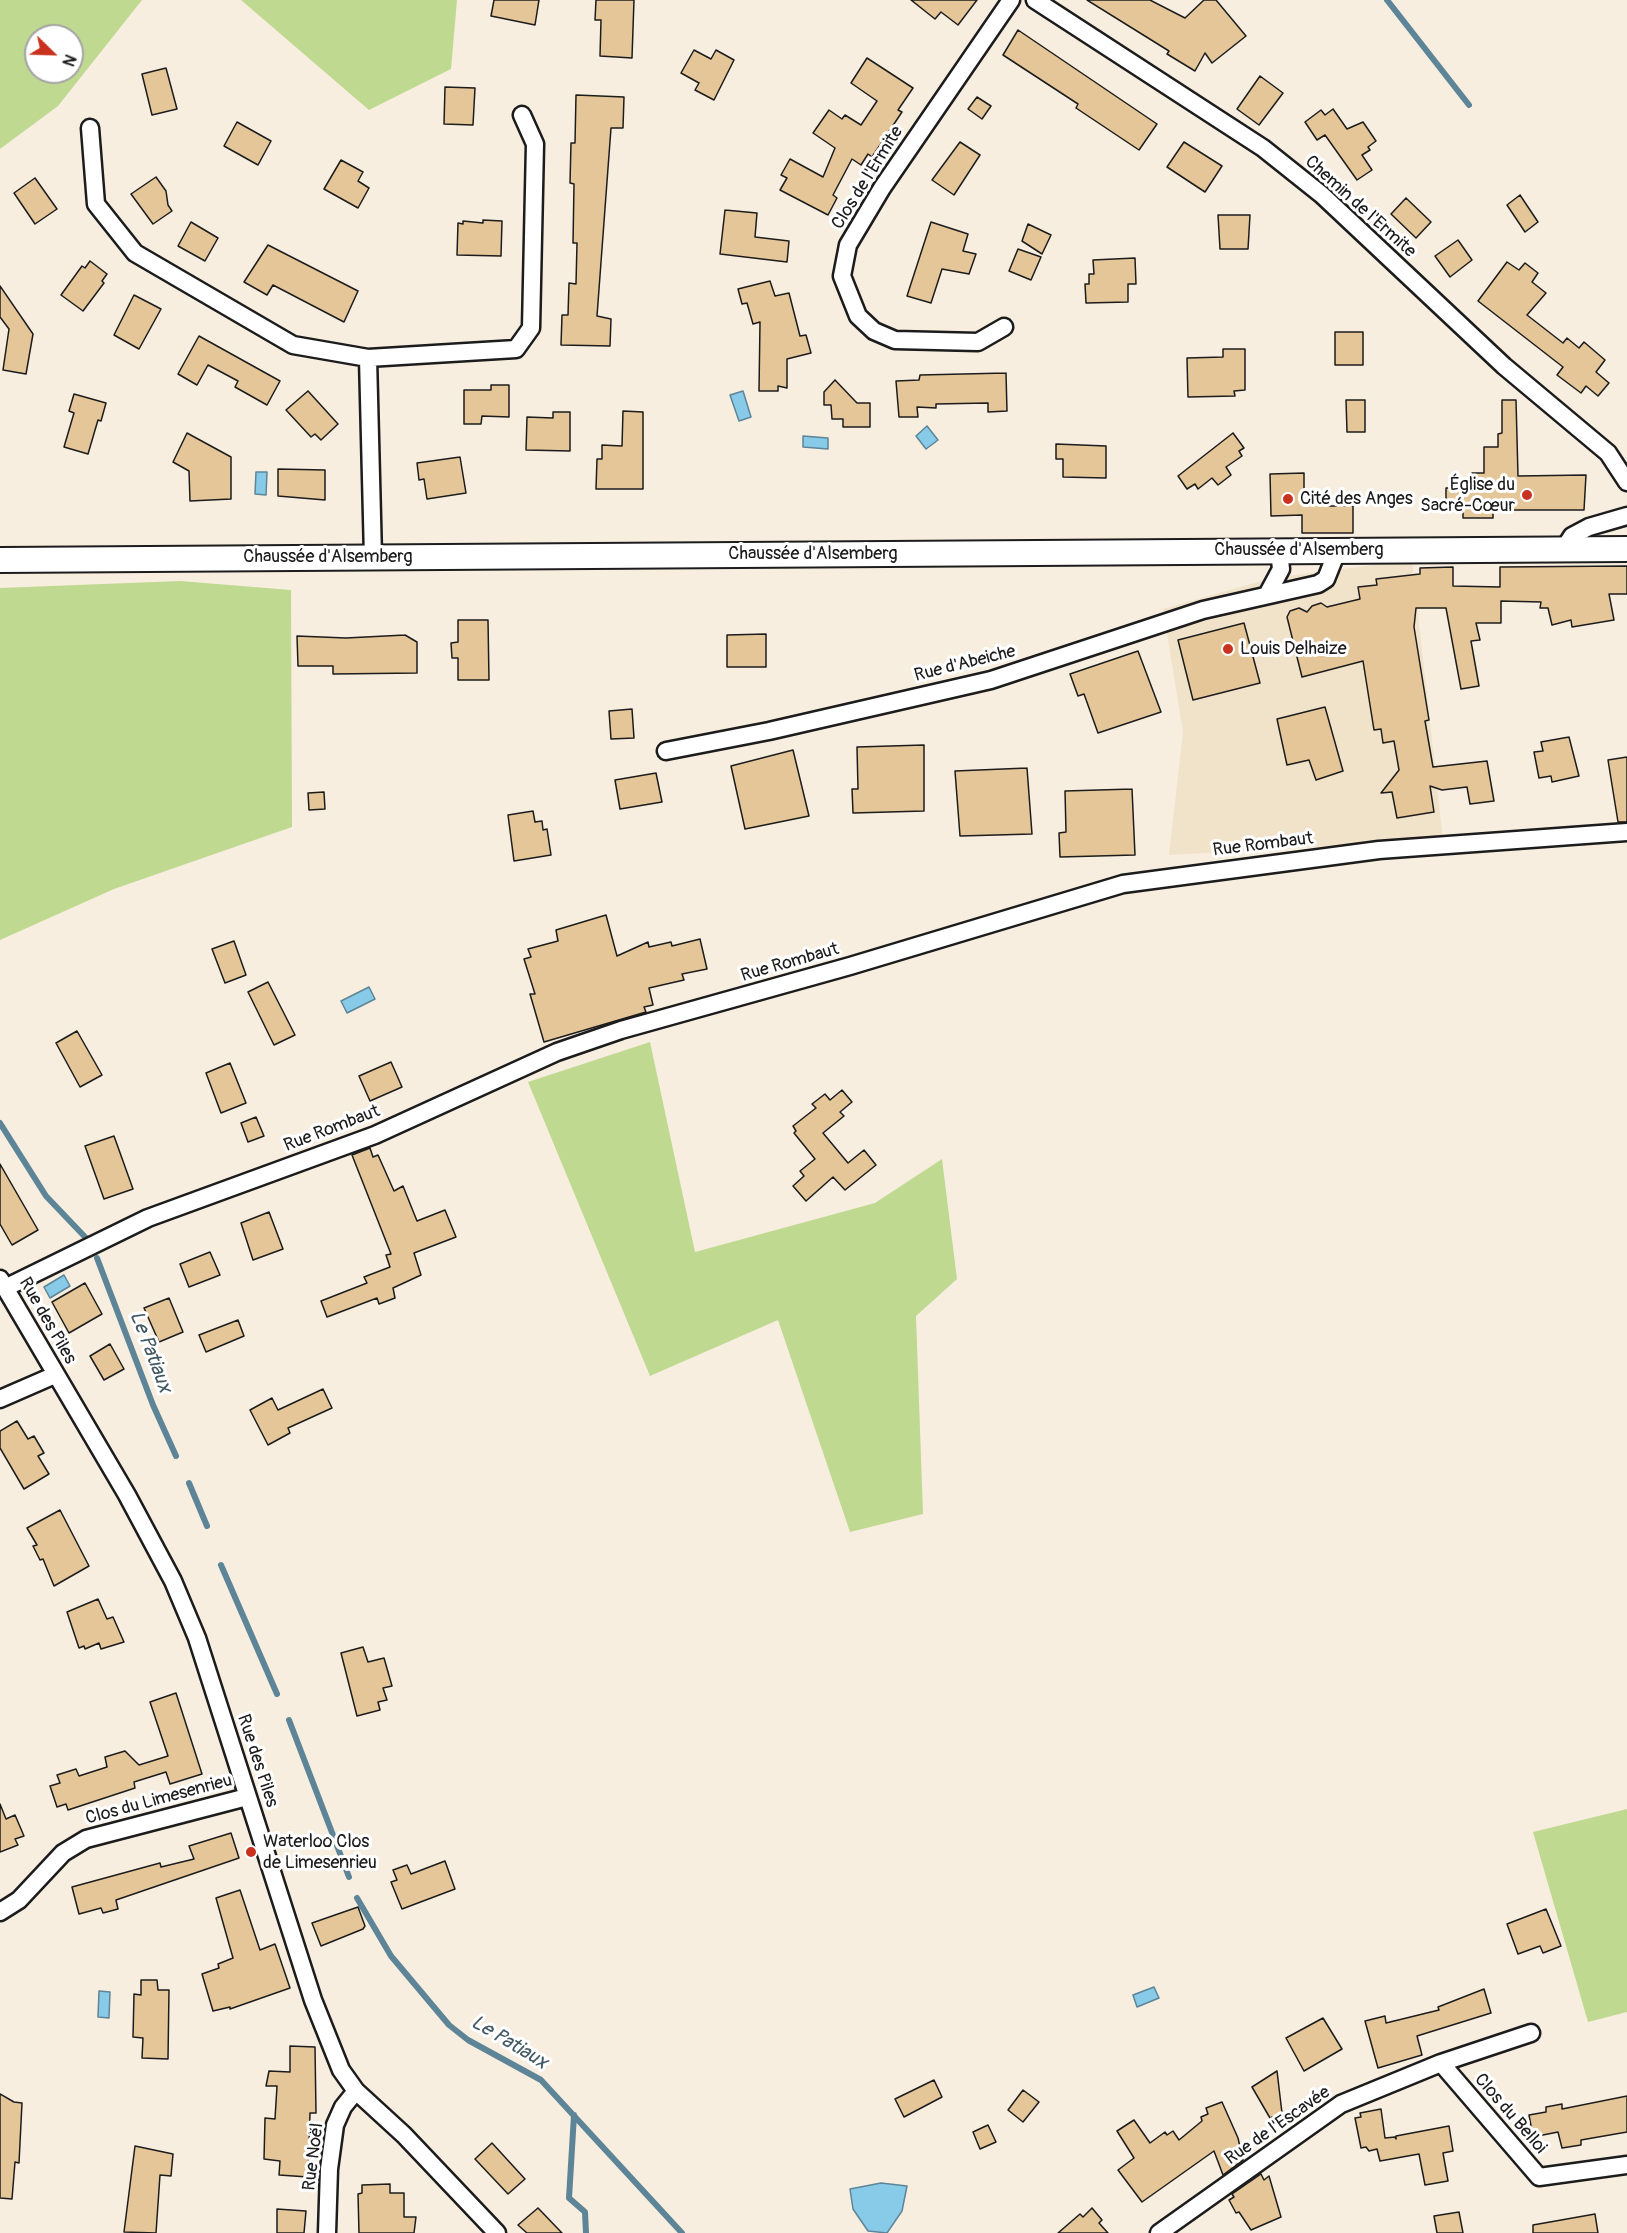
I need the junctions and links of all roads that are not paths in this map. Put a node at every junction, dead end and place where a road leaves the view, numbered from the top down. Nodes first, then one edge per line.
1 (1011, 0) edge
2 (1035, 0) edge
3 (522, 114) dead end
4 (90, 128) dead end
5 (1004, 327) dead end
6 (368, 358) junction
7 (1627, 482) edge
8 (1627, 516) edge
9 (1338, 549) junction
10 (1627, 549) edge
11 (1279, 550) junction
12 (1563, 550) junction
13 (373, 556) junction
14 (0, 560) edge
15 (1268, 595) junction
16 (666, 751) dead end
17 (1627, 832) edge
18 (3, 1283) edge
19 (56, 1375) junction
20 (0, 1399) edge
21 (248, 1797) junction
22 (0, 1912) edge
23 (1531, 2033) dead end
24 (1441, 2063) junction
25 (356, 2091) junction
26 (1627, 2165) edge
27 (327, 2233) edge
28 (497, 2233) edge
29 (1159, 2233) edge

1 - 5 street, Clos de l'Ermite
2 - 7 street, Chemin de l'Ermite
3 - 6 street
4 - 6 street
6 - 13 street
8 - 12 street
9 - 11 main road, Chaussée d'Alsemberg
9 - 12 main road, Chaussée d'Alsemberg
9 - 15 street, Rue d'Abeiche
10 - 12 main road, Chaussée d'Alsemberg
11 - 13 main road, Chaussée d'Alsemberg
11 - 15 street
13 - 14 main road, Chaussée d'Alsemberg
15 - 16 street, Rue d'Abeiche
17 - 18 street, Rue Rombaut
18 - 19 street, Rue des Piles
19 - 20 street
19 - 21 street, Rue des Piles
21 - 22 street, Clos du Limesenrieu
21 - 25 street, Rue des Piles
23 - 24 street, Rue de l'Escavée
24 - 26 street, Clos du Belloi
24 - 29 street, Rue de l'Escavée
25 - 27 street, Rue Noël
25 - 28 street, Rue des Piles

